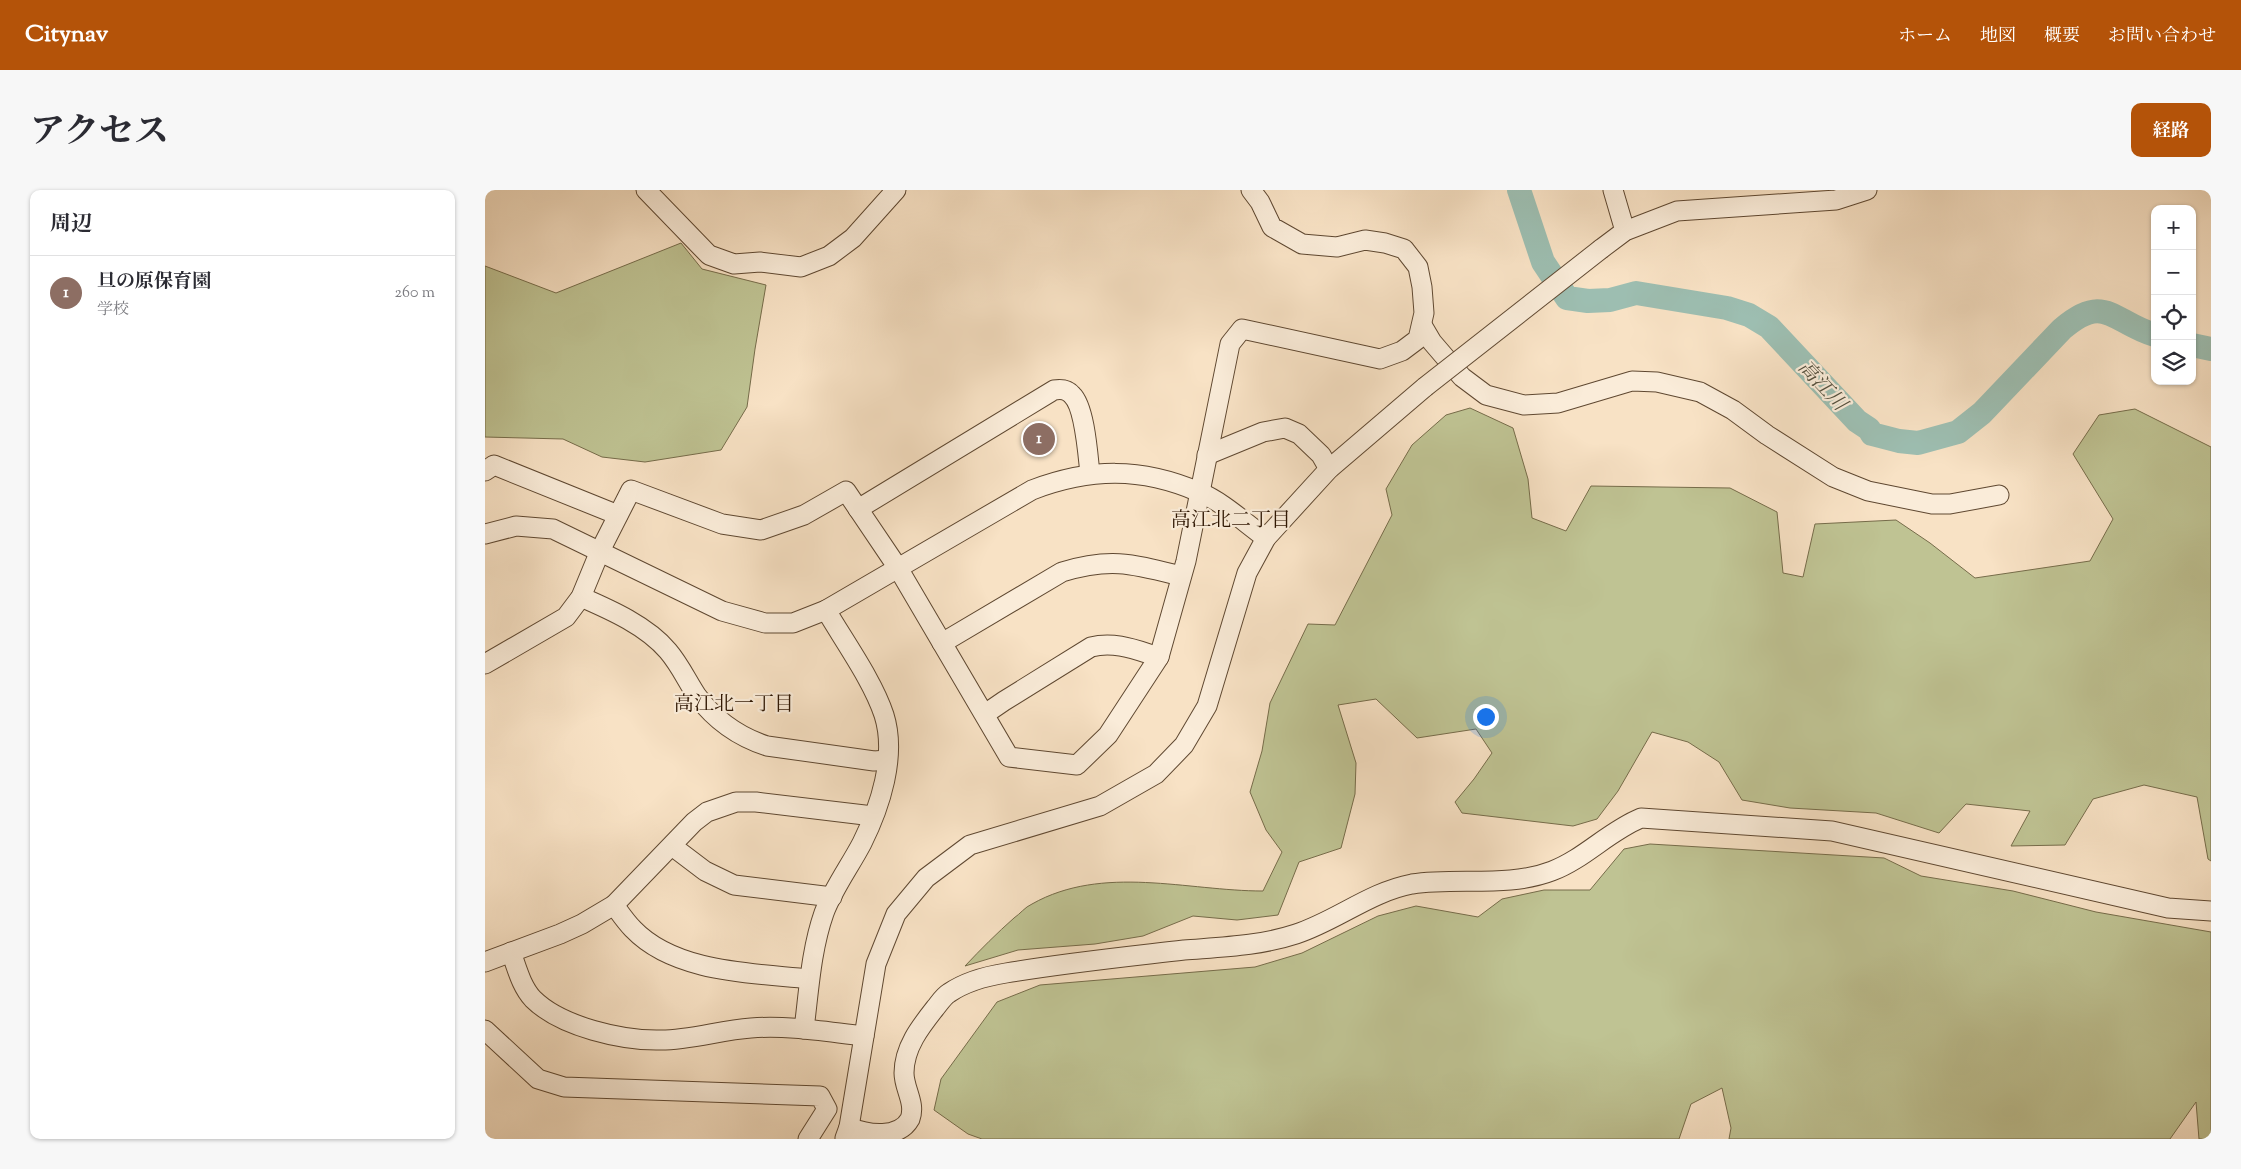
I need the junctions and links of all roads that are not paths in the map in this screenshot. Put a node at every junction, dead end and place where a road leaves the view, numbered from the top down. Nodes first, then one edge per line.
1 (646, 190) edge
2 (896, 190) edge
3 (1251, 190) edge
4 (1613, 190) edge
5 (1867, 190) edge
6 (1625, 231) junction
7 (1422, 326) junction
8 (1207, 455) junction
9 (1329, 469) junction
10 (485, 471) edge
11 (1090, 474) junction
12 (1200, 492) junction
13 (1999, 496) dead end
14 (858, 509) junction
15 (618, 516) junction
16 (485, 534) edge
17 (1266, 538) junction
18 (600, 552) junction
19 (898, 568) junction
20 (1181, 576) junction
21 (581, 597) junction
22 (826, 610) junction
23 (942, 643) junction
24 (1159, 657) junction
25 (485, 664) edge
26 (985, 714) junction
27 (887, 760) junction
28 (873, 816) junction
29 (672, 846) junction
30 (832, 897) junction
31 (614, 905) junction
32 (2211, 911) edge
33 (511, 952) junction
34 (485, 962) edge
35 (809, 979) junction
36 (804, 1029) junction
37 (485, 1030) edge
38 (865, 1036) junction
39 (847, 1133) edge
40 (808, 1139) edge

1 - 2 street
3 - 7 street
4 - 6 street
5 - 6 street
6 - 9 street, bridge
7 - 8 street
7 - 13 street
8 - 9 street
8 - 12 street
9 - 17 street
10 - 15 street
11 - 12 street
11 - 14 street
11 - 19 street
12 - 17 street
12 - 20 street
14 - 15 street
14 - 19 street
15 - 18 street
16 - 18 street
17 - 38 street
18 - 21 street
18 - 22 street
19 - 22 street
19 - 23 street
20 - 23 street
20 - 24 street
21 - 25 street
21 - 27 street
22 - 27 street
23 - 26 street
24 - 26 street
24 - 26 street
27 - 28 street
28 - 29 street
28 - 30 street
29 - 30 street
29 - 31 street
30 - 35 street
31 - 33 street
31 - 35 street
32 - 39 street
33 - 34 street
33 - 36 street
35 - 36 street
36 - 38 street
37 - 40 street
38 - 39 street

